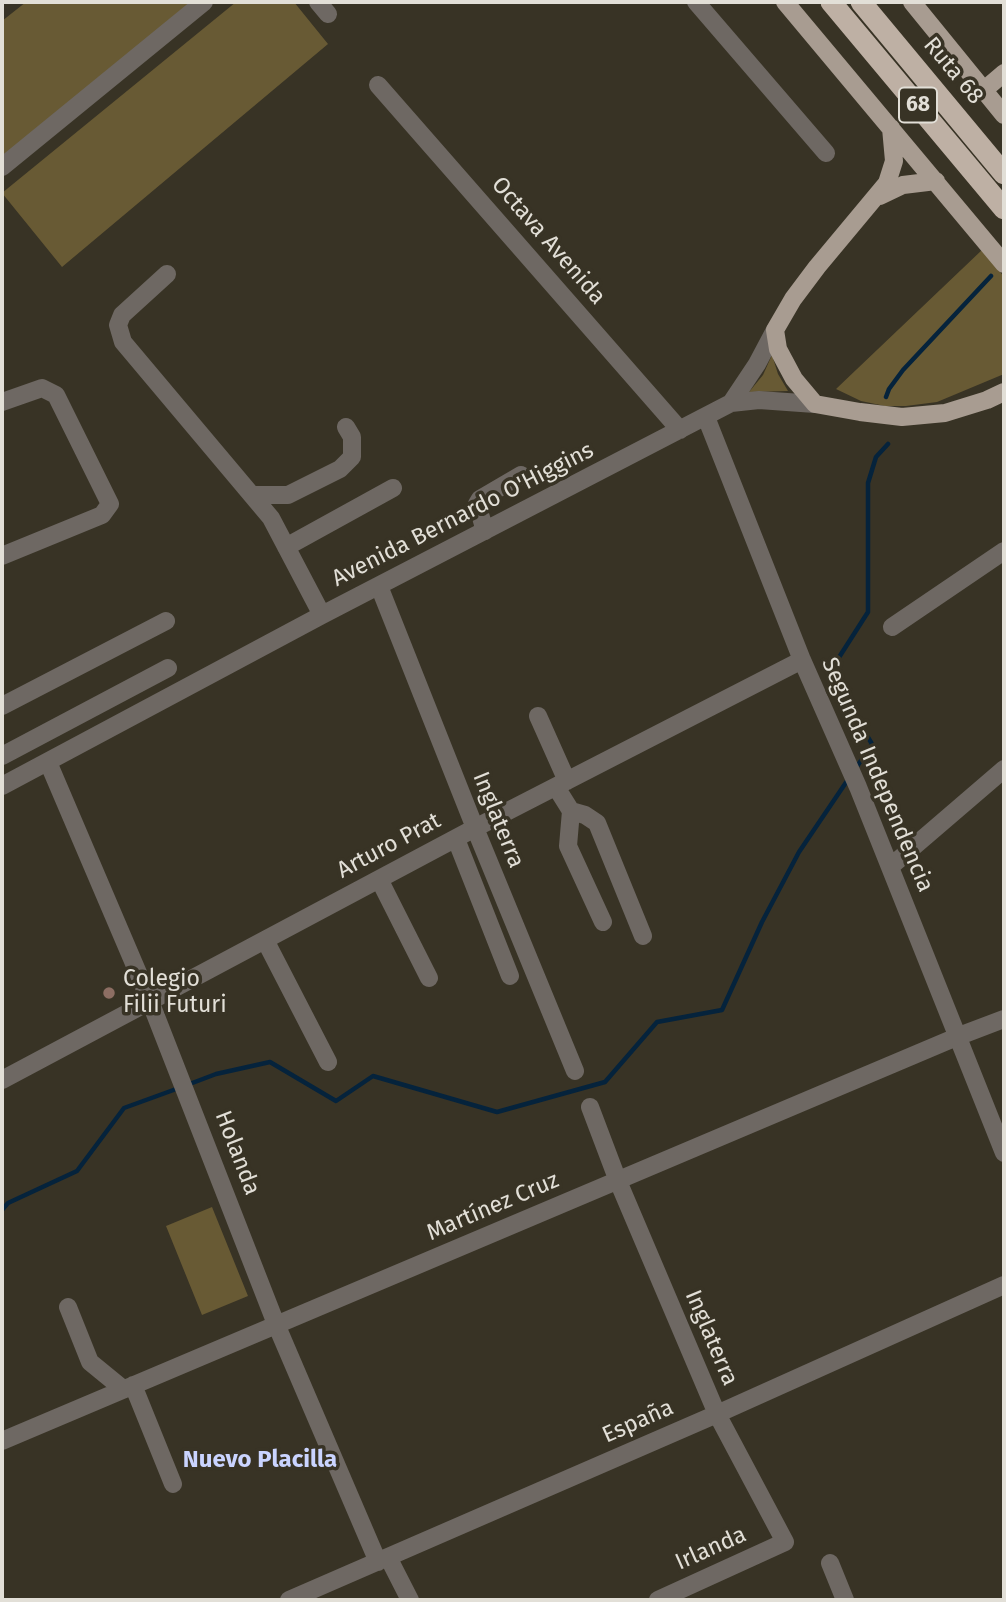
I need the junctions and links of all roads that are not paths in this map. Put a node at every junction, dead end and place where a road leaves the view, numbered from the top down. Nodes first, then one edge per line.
1 (204, 2) edge
2 (696, 2) edge
3 (785, 2) edge
4 (831, 2) edge
5 (861, 2) edge
6 (917, 5) edge
7 (1004, 73) edge
8 (378, 85) dead end
9 (984, 90) junction
10 (1004, 115) edge
11 (891, 128) junction
12 (826, 153) dead end
13 (2, 167) edge
14 (1004, 174) edge
15 (936, 181) junction
16 (872, 203) junction
17 (1004, 209) edge
18 (1004, 264) edge
19 (167, 274) dead end
20 (775, 330) junction
21 (1004, 391) edge
22 (2, 402) edge
23 (731, 403) junction
24 (815, 404) junction
25 (706, 417) junction
26 (345, 427) dead end
27 (680, 430) junction
28 (521, 475) dead end
29 (393, 488) dead end
30 (252, 495) junction
31 (485, 531) junction
32 (286, 547) junction
33 (1004, 551) edge
34 (2, 556) edge
35 (379, 586) junction
36 (322, 615) junction
37 (166, 621) dead end
38 (892, 626) dead end
39 (802, 660) junction
40 (168, 668) dead end
41 (2, 706) edge
42 (538, 716) dead end
43 (2, 756) edge
44 (48, 762) junction
45 (1004, 769) edge
46 (562, 784) junction
47 (2, 786) edge
48 (571, 811) junction
49 (475, 828) junction
50 (456, 839) junction
51 (890, 867) junction
52 (379, 879) junction
53 (603, 922) dead end
54 (643, 936) dead end
55 (265, 940) junction
56 (510, 976) dead end
57 (429, 978) dead end
58 (150, 1001) junction
59 (1004, 1019) edge
60 (959, 1036) junction
61 (328, 1062) dead end
62 (575, 1071) dead end
63 (2, 1080) edge
64 (590, 1107) dead end
65 (1004, 1153) edge
66 (618, 1181) junction
67 (1004, 1285) edge
68 (68, 1307) dead end
69 (276, 1324) junction
70 (128, 1387) junction
71 (716, 1414) junction
72 (2, 1441) edge
73 (173, 1484) dead end
74 (785, 1542) joint
75 (383, 1560) junction
76 (830, 1563) dead end
77 (689, 1594) edge
78 (289, 1600) edge
79 (410, 1600) edge
80 (658, 1600) edge
81 (845, 1600) edge

1 - 13 street
2 - 12 street
3 - 11 main road
4 - 17 highway, 68
5 - 14 highway, Ruta 68 / 68
6 - 9 main road
7 - 9 main road
8 - 27 street, Octava Avenida
9 - 10 main road
11 - 15 main road
11 - 16 main road, Avenida Bernardo O'Higgins
15 - 16 main road, Avenida Bernardo O'Higgins
15 - 18 main road
16 - 20 main road, Avenida Bernardo O'Higgins
19 - 30 street
20 - 23 street, Avenida Bernardo O'Higgins
20 - 24 main road
21 - 24 main road
22 - 34 street
23 - 24 street
23 - 25 street, Avenida Bernardo O'Higgins
25 - 27 street, Avenida Bernardo O'Higgins
25 - 39 street, Segunda Independencia
26 - 30 street
27 - 31 street, Avenida Bernardo O'Higgins
28 - 31 street
29 - 32 street
30 - 32 street
31 - 35 street, Avenida Bernardo O'Higgins
32 - 36 street
33 - 38 street
35 - 36 street, Avenida Bernardo O'Higgins
35 - 49 street, Inglaterra
36 - 44 street, Avenida Bernardo O'Higgins
37 - 41 street
39 - 46 street, Arturo Prat
39 - 51 street, Segunda Independencia
40 - 43 street
42 - 46 street
44 - 47 street, Avenida Bernardo O'Higgins
44 - 58 street, Holanda
45 - 51 street
46 - 48 street
46 - 49 street, Arturo Prat
48 - 53 street
48 - 54 street
49 - 50 street, Arturo Prat
49 - 62 street, Inglaterra
50 - 52 street, Arturo Prat
50 - 56 street
51 - 60 street, Segunda Independencia
52 - 55 street, Arturo Prat
52 - 57 street
55 - 58 street, Arturo Prat
55 - 61 street
58 - 63 street, Arturo Prat
58 - 69 street, Holanda
59 - 60 street, Martínez Cruz
60 - 65 street, Segunda Independencia
60 - 66 street, Martínez Cruz
64 - 66 street, Inglaterra
66 - 69 street, Martínez Cruz
66 - 71 street, Inglaterra
67 - 71 street, España
68 - 70 street
69 - 70 street, Martínez Cruz
69 - 75 street, Holanda
70 - 72 street, Martínez Cruz
70 - 73 street
71 - 74 street, Inglaterra
71 - 75 street, España
74 - 77 street, Irlanda
75 - 78 street, España
75 - 79 street, Holanda
76 - 81 street
77 - 80 street, Irlanda

